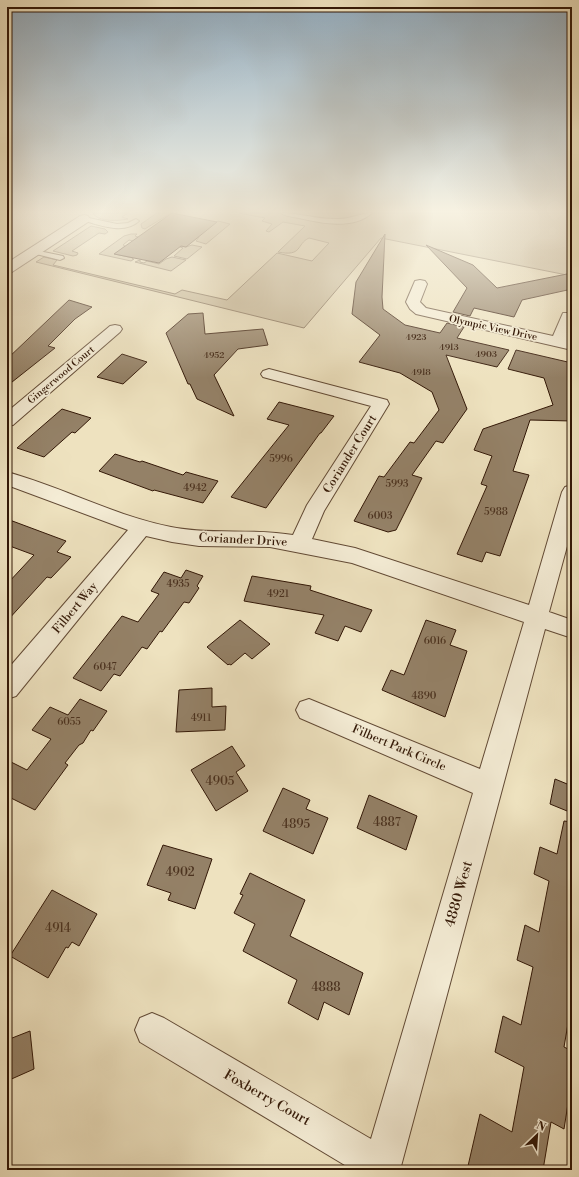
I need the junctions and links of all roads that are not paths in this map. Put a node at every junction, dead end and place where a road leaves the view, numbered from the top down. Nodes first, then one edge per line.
1 (420, 284) dead end
2 (568, 316) dead end
3 (115, 329) dead end
4 (565, 344) edge
5 (269, 374) dead end
6 (7, 421) edge
7 (7, 478) edge
8 (572, 492) edge
9 (142, 527) junction
10 (299, 544) junction
11 (537, 617) junction
12 (572, 629) edge
13 (7, 688) edge
14 (309, 710) dead end
15 (489, 786) junction
16 (152, 1030) dead end
17 (382, 1168) edge

1 - 4 street, Olympic View Drive
2 - 4 street
3 - 6 street, Gingerwood Court
5 - 10 street, Coriander Court
7 - 9 street, Coriander Drive
8 - 11 street, 4880 West
9 - 10 street, Coriander Drive
9 - 13 street, Filbert Way
10 - 11 street, Coriander Drive
11 - 12 street, Coriander Drive
11 - 15 street, 4880 West
14 - 15 street, Filbert Park Circle
15 - 17 street, 4880 West
16 - 17 street, Foxberry Court

